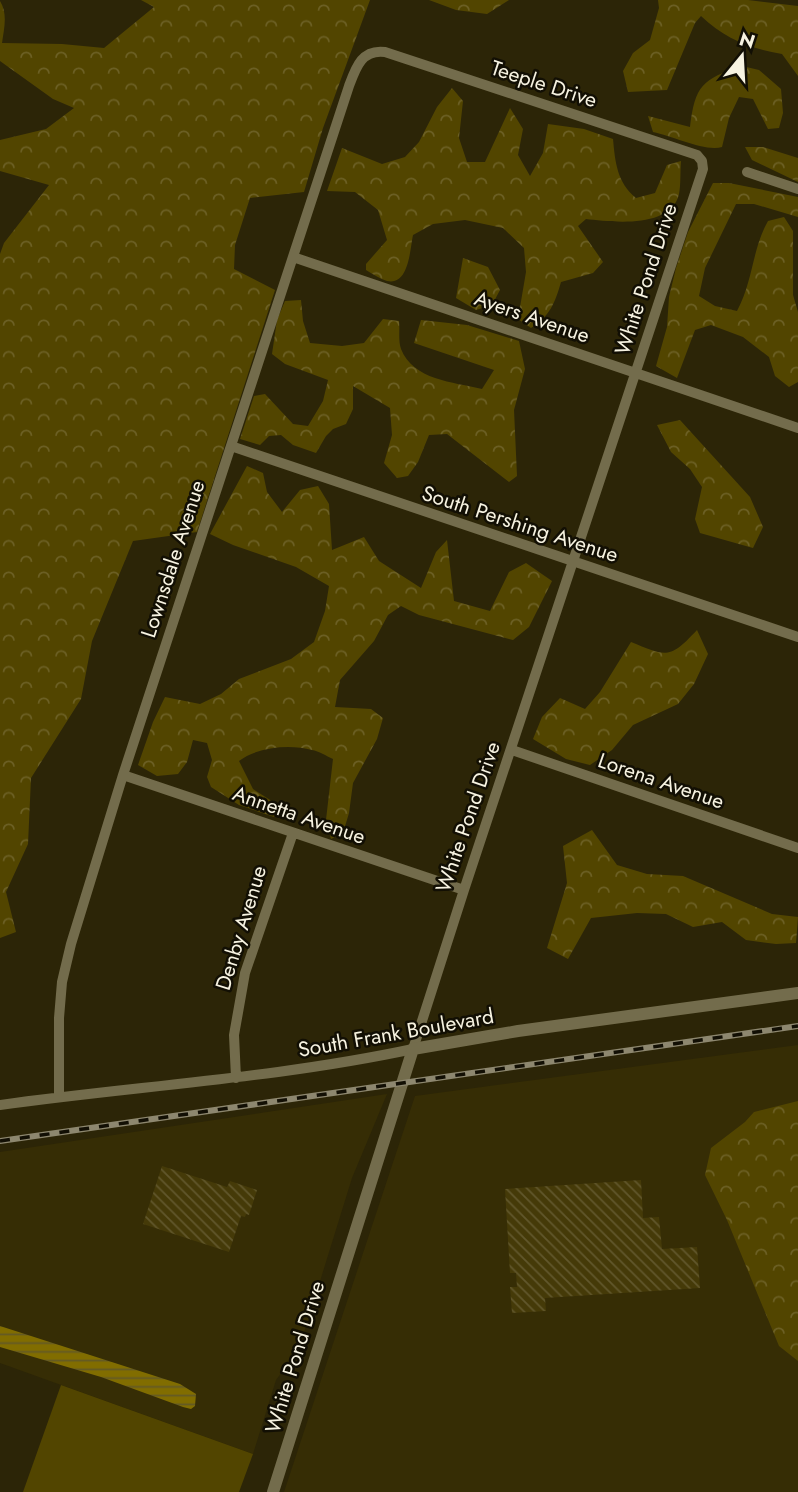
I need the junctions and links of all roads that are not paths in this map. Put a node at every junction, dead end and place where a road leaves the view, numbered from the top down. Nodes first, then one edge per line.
1 (375, 51) joint
2 (699, 157) joint
3 (747, 172) dead end
4 (798, 189) edge
5 (293, 257) junction
6 (636, 373) junction
7 (798, 428) edge
8 (231, 446) junction
9 (573, 561) junction
10 (798, 637) edge
11 (512, 750) junction
12 (122, 775) junction
13 (293, 833) junction
14 (798, 848) edge
15 (464, 890) junction
16 (798, 993) edge
17 (413, 1049) junction
18 (236, 1078) junction
19 (59, 1096) junction
20 (0, 1105) edge
21 (273, 1492) edge

1 - 2 street, Teeple Drive
1 - 5 street, Lownsdale Avenue
2 - 6 street, White Pond Drive
3 - 4 street
5 - 6 street, Ayers Avenue
5 - 8 street, Lownsdale Avenue
6 - 7 street, Ayers Avenue
6 - 9 street, White Pond Drive
8 - 9 street, South Pershing Avenue
8 - 12 street, Lownsdale Avenue
9 - 10 street, South Pershing Avenue
9 - 11 street, White Pond Drive
11 - 14 street, Lorena Avenue
11 - 15 street, White Pond Drive
12 - 13 street, Annetta Avenue
12 - 19 street, Lownsdale Avenue
13 - 15 street, Annetta Avenue
13 - 18 street, Denby Avenue
15 - 17 street, White Pond Drive
16 - 17 street, South Frank Boulevard
17 - 18 street, South Frank Boulevard
17 - 21 street, White Pond Drive
18 - 19 street, South Frank Boulevard
19 - 20 street, South Frank Boulevard

